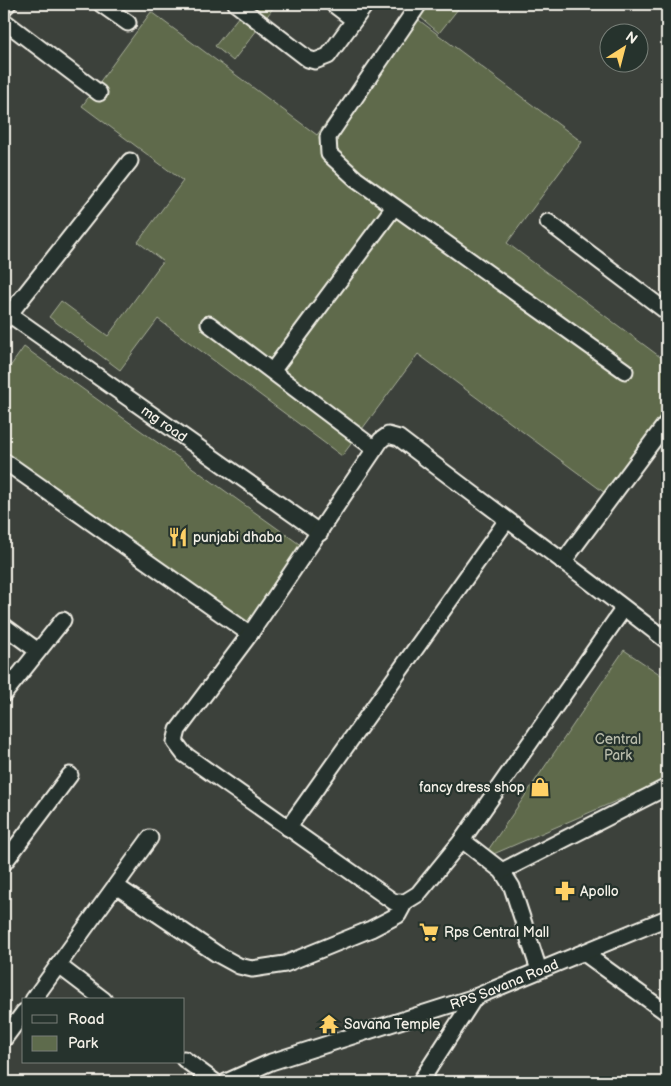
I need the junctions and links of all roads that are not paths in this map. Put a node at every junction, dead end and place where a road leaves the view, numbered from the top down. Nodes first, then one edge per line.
1 (8, 4) edge
2 (102, 4) edge
3 (236, 4) edge
4 (333, 4) edge
5 (366, 4) edge
6 (419, 4) edge
7 (4, 8) edge
8 (354, 20) junction
9 (4, 21) edge
10 (128, 23) dead end
11 (99, 94) dead end
12 (130, 161) dead end
13 (394, 207) junction
14 (548, 222) dead end
15 (667, 312) edge
16 (6, 318) edge
17 (210, 324) dead end
18 (273, 370) junction
19 (625, 371) dead end
20 (667, 422) edge
21 (376, 449) junction
22 (4, 461) edge
23 (507, 520) junction
24 (320, 532) junction
25 (563, 562) junction
26 (624, 608) junction
27 (63, 620) dead end
28 (4, 626) edge
29 (250, 634) junction
30 (667, 641) edge
31 (38, 651) junction
32 (4, 694) edge
33 (70, 775) dead end
34 (667, 787) edge
35 (288, 828) junction
36 (150, 838) dead end
37 (462, 840) junction
38 (4, 863) edge
39 (502, 870) junction
40 (116, 886) junction
41 (405, 902) junction
42 (667, 918) edge
43 (584, 953) junction
44 (58, 966) junction
45 (539, 970) junction
46 (475, 997) junction
47 (34, 998) edge
48 (101, 998) edge
49 (667, 1013) edge
50 (22, 1015) edge
51 (4, 1039) edge
52 (185, 1060) edge
53 (424, 1081) edge
54 (215, 1082) edge
55 (226, 1082) edge

1 - 7 street
2 - 10 street
3 - 8 street
4 - 8 street
5 - 8 street
6 - 13 street
9 - 11 street
12 - 16 street
13 - 18 street
13 - 19 street
14 - 15 street
16 - 24 street, mg road
17 - 18 street
18 - 21 street
20 - 25 street
21 - 23 street
21 - 24 street
22 - 29 street
23 - 25 street
23 - 35 street
24 - 29 street
25 - 26 street
26 - 30 street
26 - 37 street
27 - 31 street
28 - 31 street
29 - 35 street
31 - 32 street
33 - 38 street
34 - 39 street
35 - 41 street
36 - 40 street
37 - 39 street
37 - 41 street
39 - 45 street
40 - 41 street
40 - 44 street
42 - 43 street, RPS Savana Road
43 - 45 street, RPS Savana Road
43 - 49 street
44 - 47 street
44 - 48 street
45 - 46 street, RPS Savana Road
46 - 53 street
46 - 55 street, RPS Savana Road
50 - 51 street
52 - 54 street

